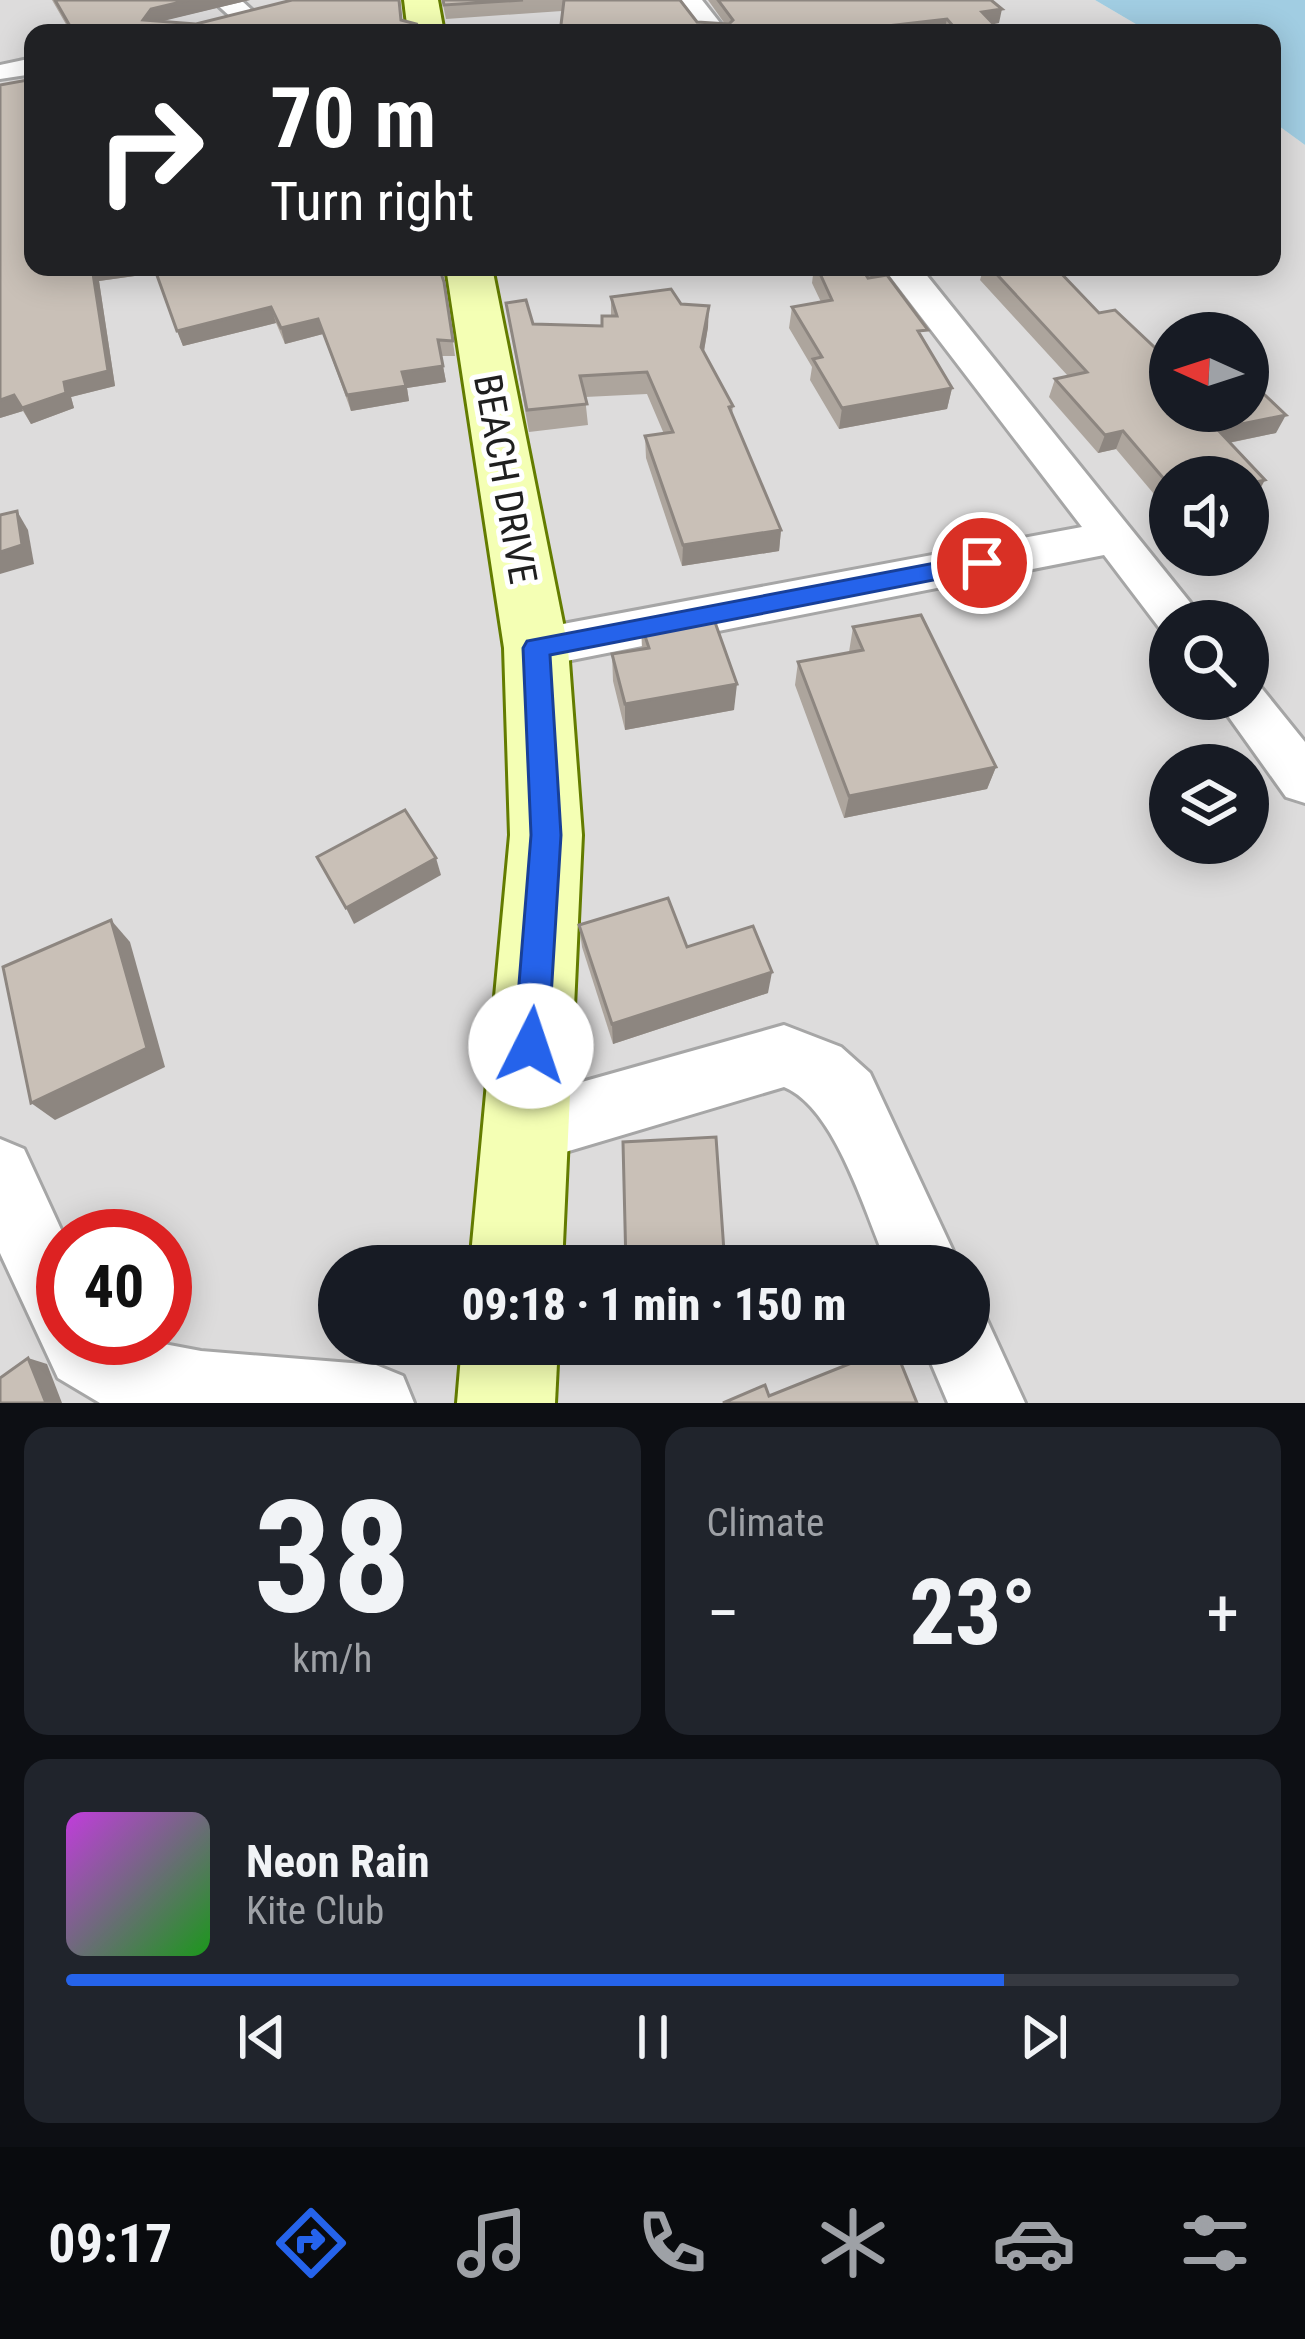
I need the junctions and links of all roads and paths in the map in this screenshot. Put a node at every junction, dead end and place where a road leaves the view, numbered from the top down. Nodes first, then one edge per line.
1 (688, 0) edge
2 (243, 7) edge
3 (204, 23) edge
4 (707, 24) edge
5 (471, 276) edge
6 (908, 276) edge
7 (1115, 537) junction
8 (1164, 600) edge
9 (536, 648) junction
10 (1257, 720) edge
11 (1305, 781) edge
12 (525, 1131) junction
13 (0, 1173) edge
14 (517, 1245) edge
15 (914, 1245) edge
16 (36, 1254) edge
17 (107, 1365) edge
18 (509, 1365) edge
19 (970, 1365) edge
20 (193, 1396) edge
21 (376, 1403) edge
22 (506, 1403) edge
23 (987, 1403) edge

1 - 4 street
2 - 3 street
5 - 9 street, BEACH DRIVE
6 - 7 street
7 - 8 street
7 - 9 street
9 - 12 street, BEACH DRIVE
10 - 11 street
12 - 14 street, BEACH DRIVE
12 - 15 street
13 - 16 street
17 - 20 street
18 - 22 street
19 - 23 street
20 - 21 street

